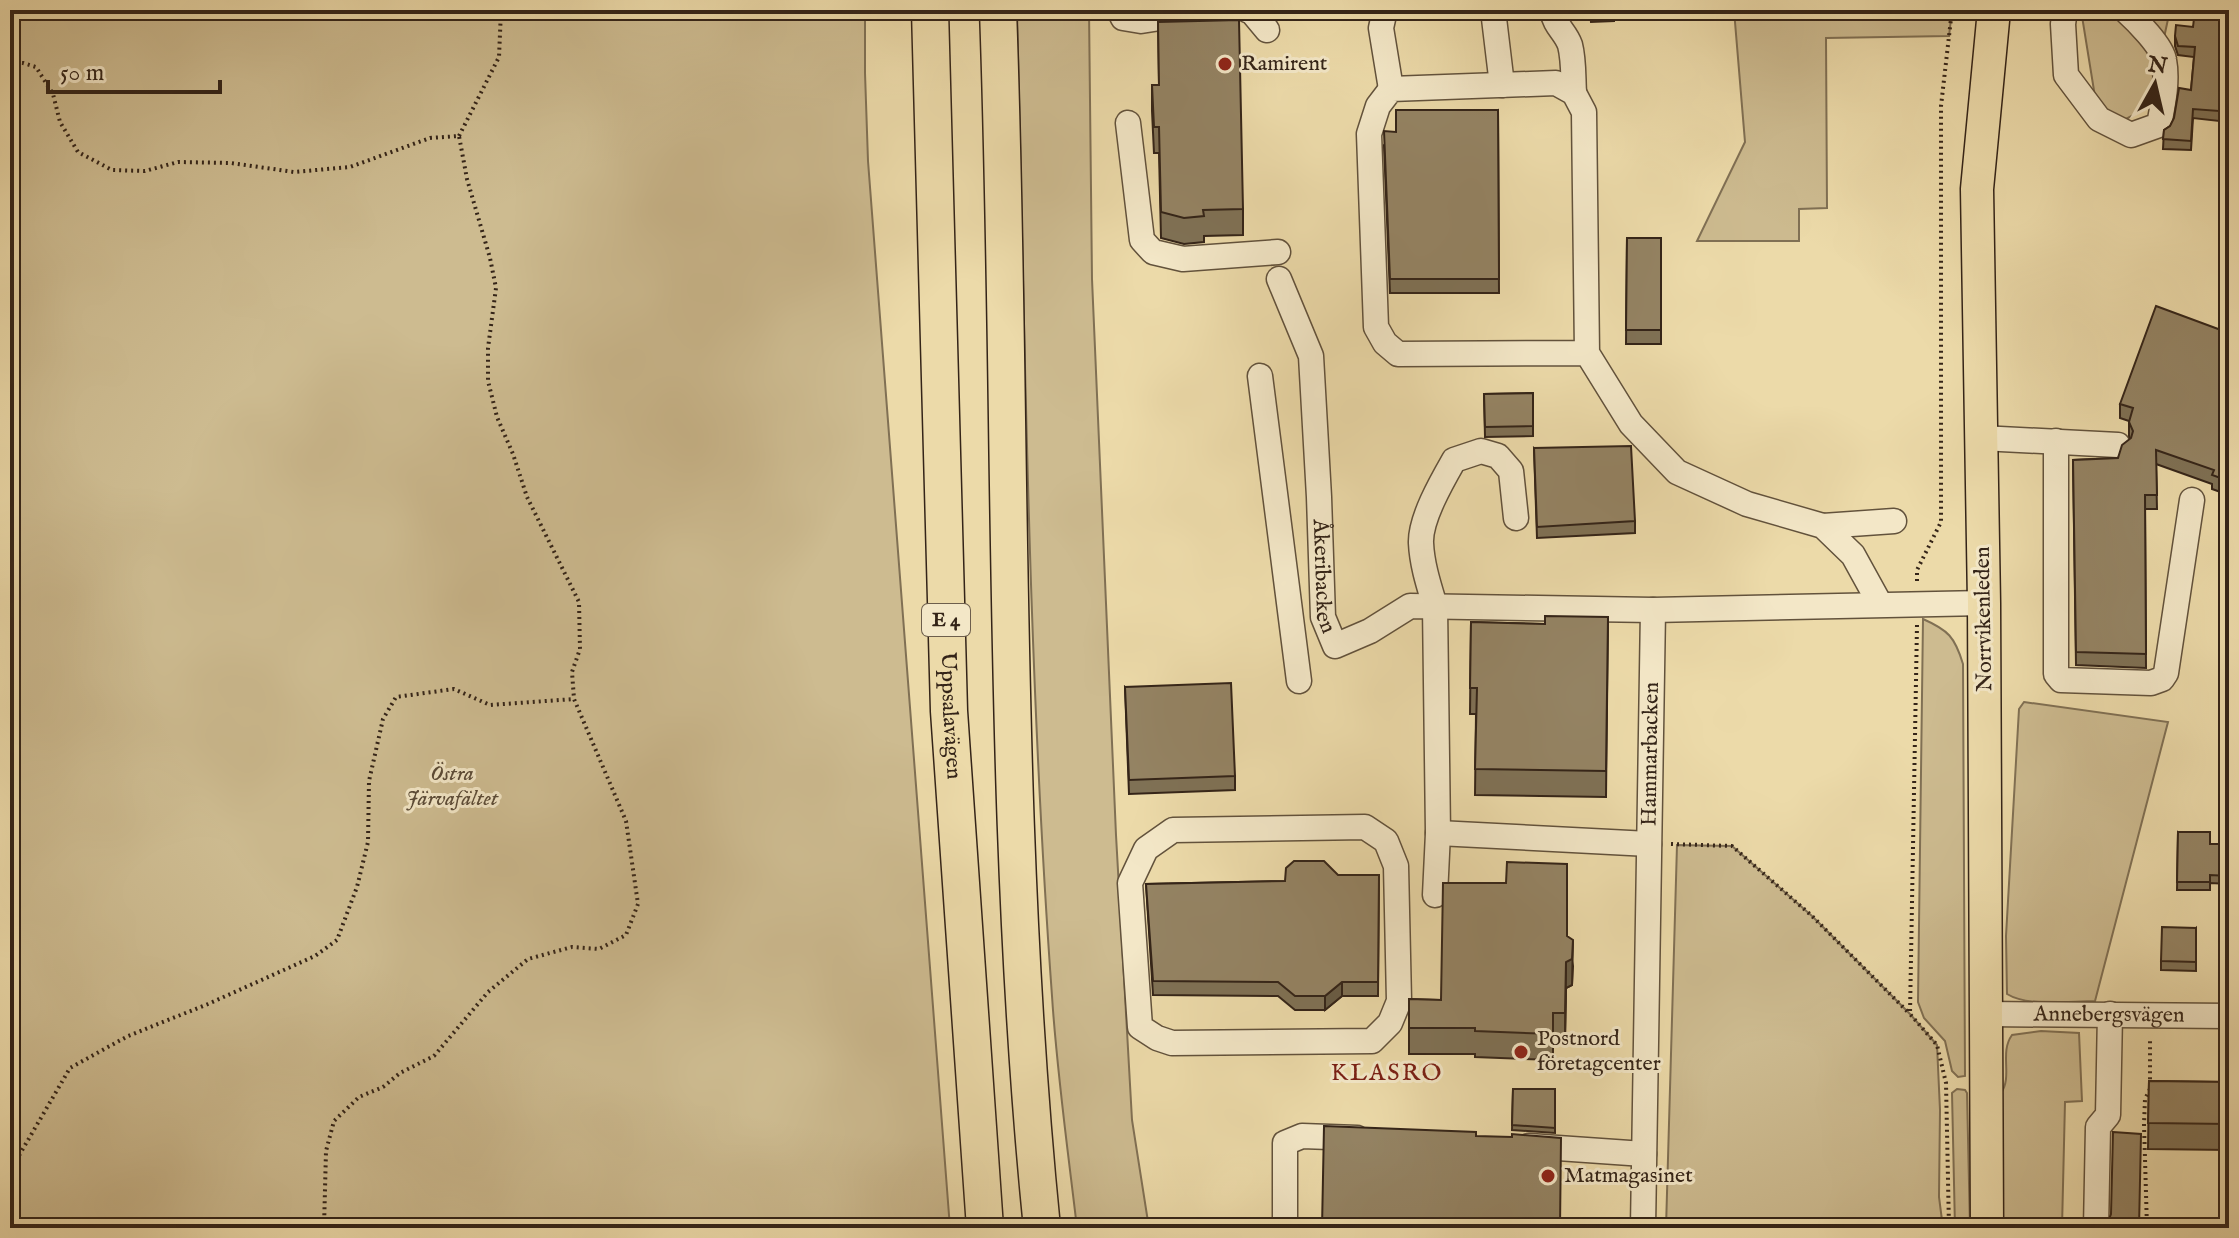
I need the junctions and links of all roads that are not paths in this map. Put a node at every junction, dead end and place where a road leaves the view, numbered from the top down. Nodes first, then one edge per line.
1 (930, 10) edge
2 (998, 10) edge
3 (1119, 10) edge
4 (1211, 10) edge
5 (1247, 10) edge
6 (1385, 10) edge
7 (1493, 10) edge
8 (1552, 10) edge
9 (1994, 10) edge
10 (2065, 10) edge
11 (2125, 10) edge
12 (1267, 30) dead end
13 (1502, 85) junction
14 (1391, 89) junction
15 (1574, 93) junction
16 (1128, 123) dead end
17 (1278, 252) dead end
18 (1279, 279) dead end
19 (1587, 353) junction
20 (1260, 376) dead end
21 (1981, 438) junction
22 (2056, 441) junction
23 (2118, 445) edge
24 (2192, 500) dead end
25 (1516, 518) dead end
26 (1894, 521) dead end
27 (1823, 526) junction
28 (1984, 603) junction
29 (1880, 604) junction
30 (1435, 606) junction
31 (1653, 610) junction
32 (1299, 681) dead end
33 (1274, 829) joint
34 (1438, 833) junction
35 (1649, 844) junction
36 (1435, 895) dead end
37 (1987, 1014) junction
38 (2110, 1014) junction
39 (2229, 1016) edge
40 (1379, 1139) edge
41 (1502, 1144) edge
42 (1644, 1154) junction
43 (985, 1228) edge
44 (1042, 1228) edge
45 (1285, 1228) edge
46 (1643, 1228) edge
47 (1987, 1228) edge
48 (2096, 1228) edge

1 - 43 highway, Uppsalavägen / E 4
2 - 44 highway
3 - 4 street
5 - 12 street
6 - 14 street
7 - 13 street
8 - 15 street
9 - 21 main road, Norrvikenleden
10 - 11 street
13 - 14 street
13 - 15 street
14 - 19 street
15 - 19 street
16 - 17 street
18 - 30 street, Åkeribacken
19 - 27 street
20 - 32 street
21 - 22 street
21 - 28 main road, Norrvikenleden
22 - 23 street
22 - 24 street
25 - 30 street
26 - 27 street
27 - 29 street
28 - 29 street
28 - 37 main road, Norrvikenleden
29 - 31 street
30 - 31 street, Åkeribacken
30 - 34 street
31 - 35 street, Hammarbacken
33 - 33 street
34 - 35 street
34 - 36 street
35 - 42 street, Hammarbacken
37 - 38 street, Annebergsvägen
37 - 47 main road, Norrvikenleden
38 - 39 street, Annebergsvägen
38 - 48 street
40 - 45 street
41 - 42 street
42 - 46 street, Hammarbacken

